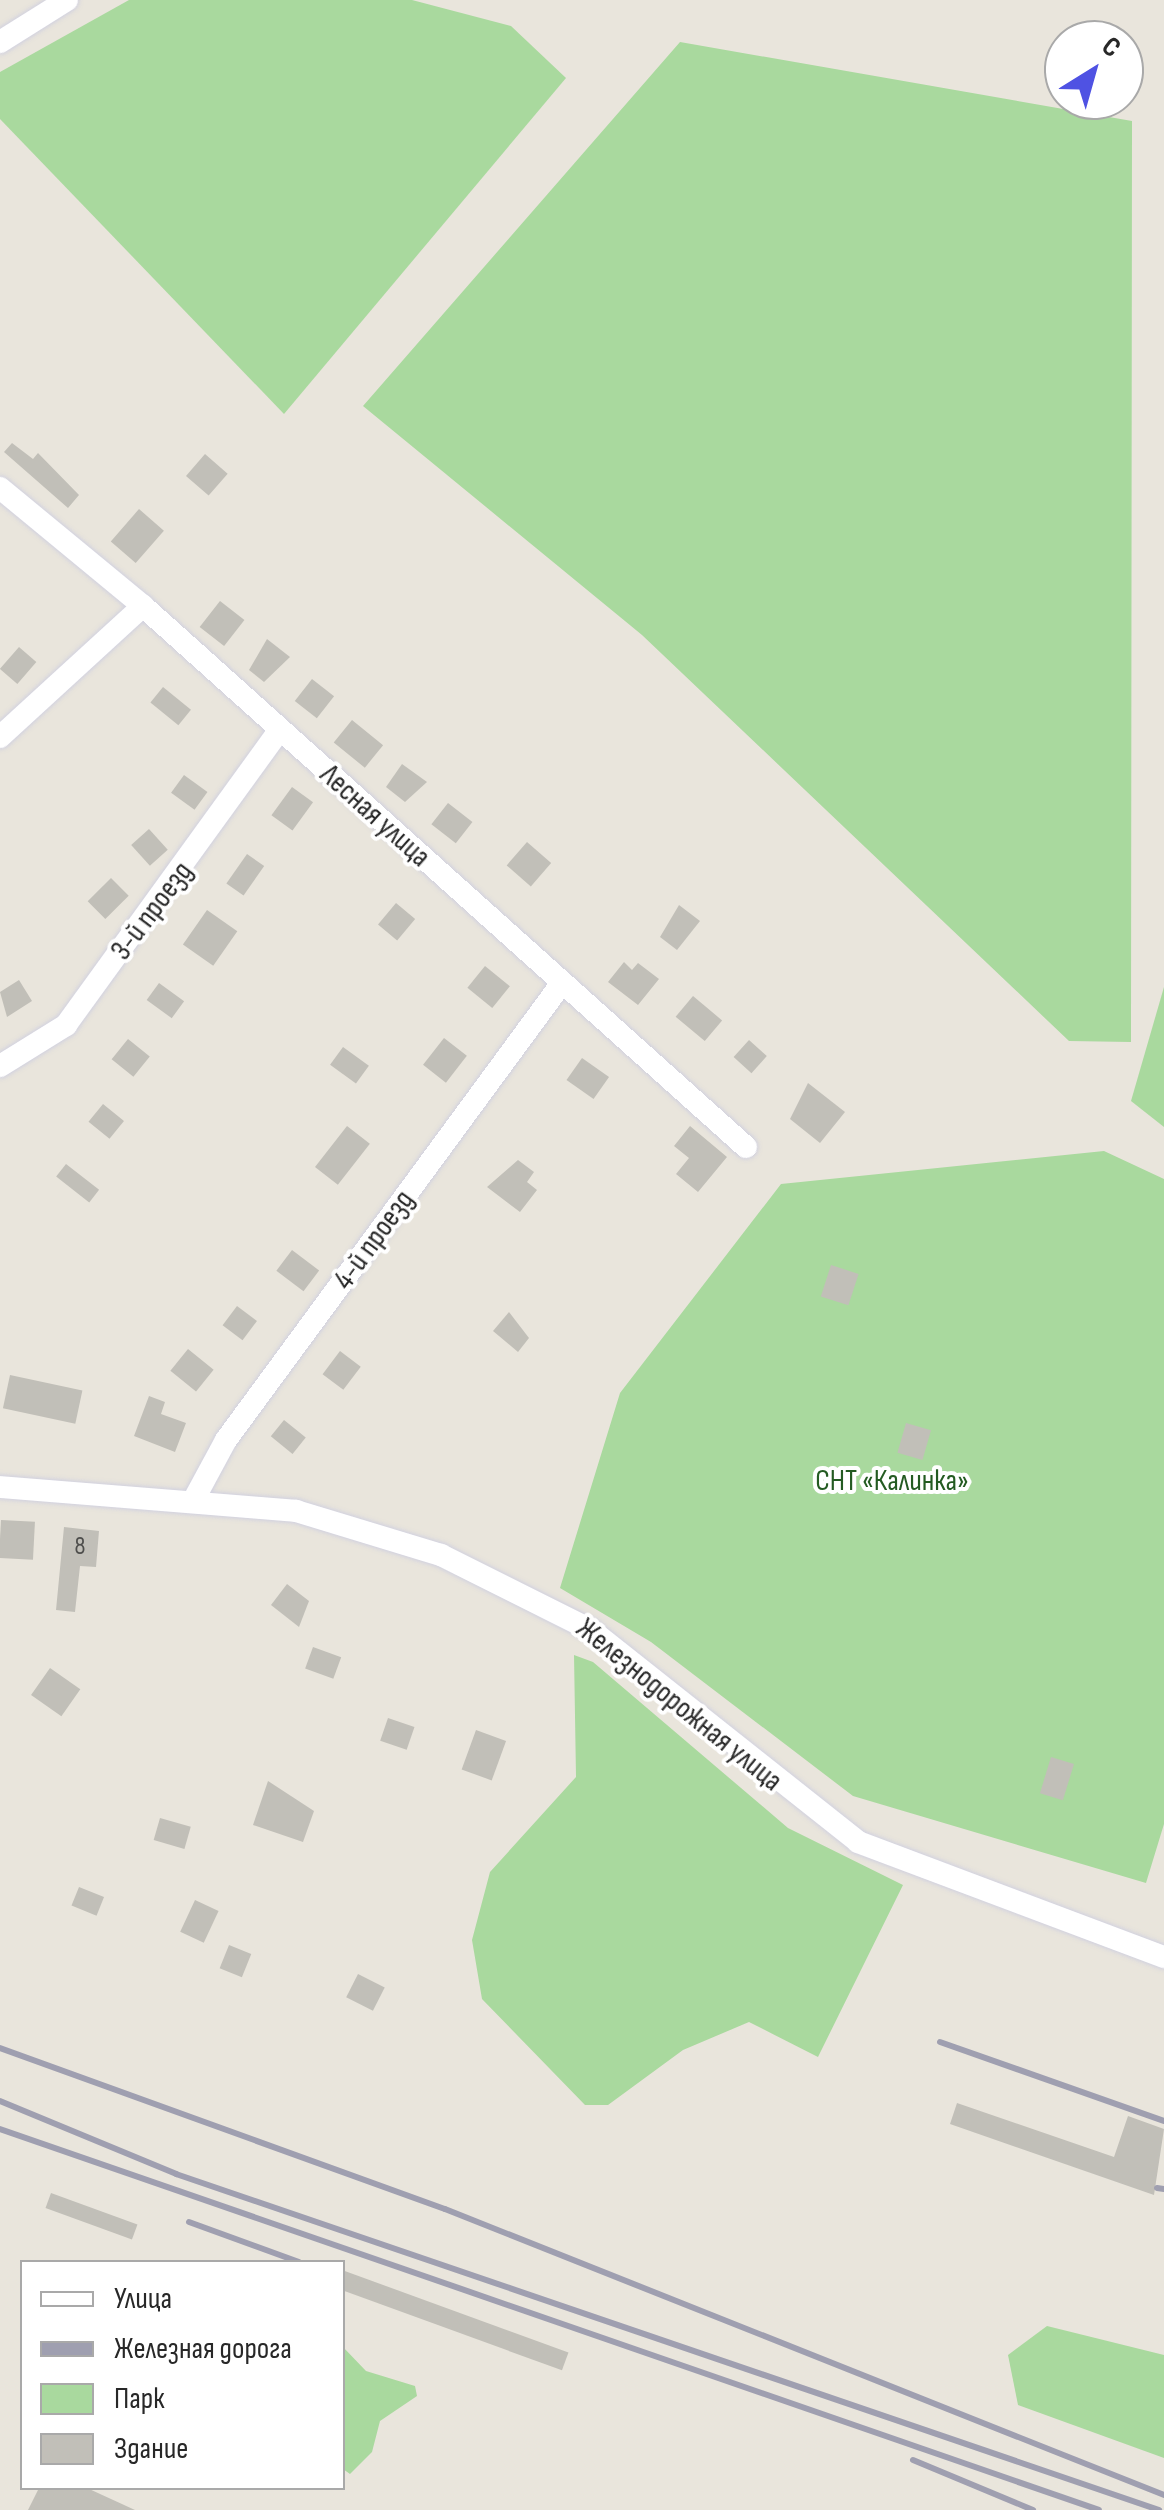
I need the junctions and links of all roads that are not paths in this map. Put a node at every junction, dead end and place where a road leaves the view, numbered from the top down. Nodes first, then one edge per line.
1 (67, 0) edge
2 (0, 42) edge
3 (0, 488) edge
4 (143, 606) junction
5 (279, 731) junction
6 (0, 737) edge
7 (562, 984) junction
8 (0, 1066) edge
9 (746, 1147) dead end
10 (0, 1487) edge
11 (194, 1502) junction
12 (1164, 1958) edge

1 - 2 street
3 - 4 street, Лесная улица
4 - 5 street, Лесная улица
4 - 6 street
5 - 7 street, Лесная улица
5 - 8 street, 3-й проезд
7 - 9 street, Лесная улица
7 - 11 street, 4-й проезд
10 - 11 street, Железнодорожная улица
11 - 12 street, Железнодорожная улица

